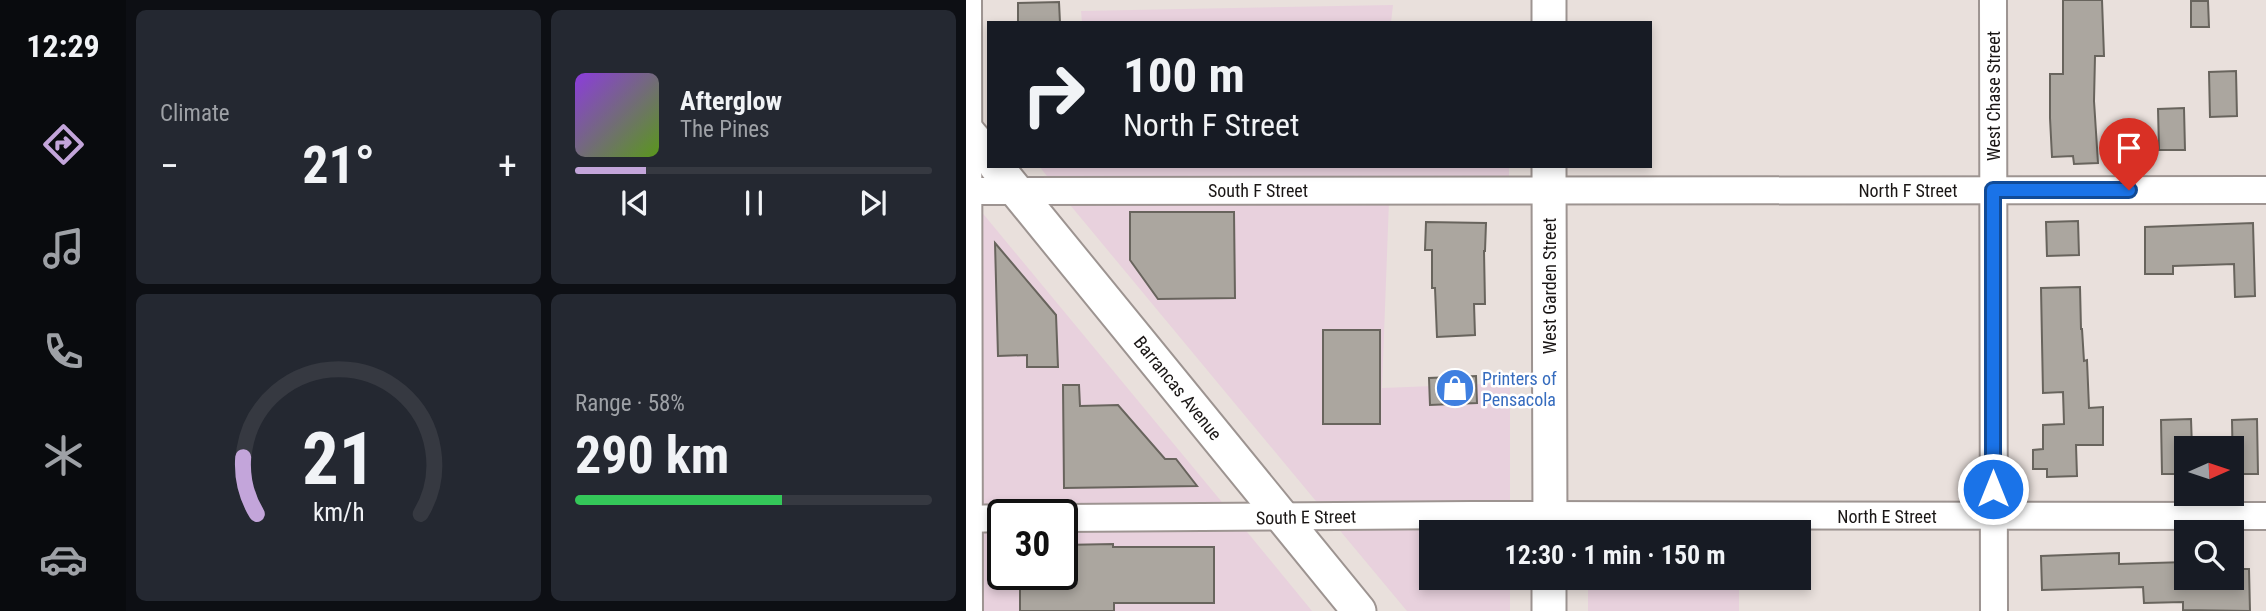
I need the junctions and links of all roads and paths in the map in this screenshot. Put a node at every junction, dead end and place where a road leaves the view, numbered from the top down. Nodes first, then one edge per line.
1 (968, 0) edge
2 (1549, 0) edge
3 (1993, 0) edge
4 (1549, 21) edge
5 (974, 140) edge
6 (1006, 178) edge
7 (1549, 178) edge
8 (1993, 190) junction
9 (2266, 190) edge
10 (967, 191) edge
11 (1993, 516) junction
12 (2266, 516) edge
13 (1283, 517) junction
14 (987, 518) edge
15 (1078, 518) edge
16 (967, 519) edge
17 (1550, 520) edge
18 (1772, 520) edge
19 (1419, 521) edge
20 (1549, 590) edge
21 (969, 611) edge
22 (1359, 611) edge
23 (1549, 611) edge
24 (1994, 611) edge

1 - 5 street
2 - 4 main road
3 - 8 street, West Chase Street
5 - 10 street
6 - 7 street, South F Street
6 - 10 street, South F Street
6 - 13 main road, Barrancas Avenue
7 - 8 street, North F Street
7 - 17 main road, West Garden Street
8 - 9 street, North F Street
8 - 11 street, West Chase Street
10 - 16 street
11 - 12 street, North E Street
11 - 18 street, North E Street
11 - 24 street, West Chase Street
13 - 15 street, South E Street
13 - 19 street, South E Street
13 - 22 main road, Barrancas Avenue
14 - 16 street
16 - 21 street
20 - 23 main road

